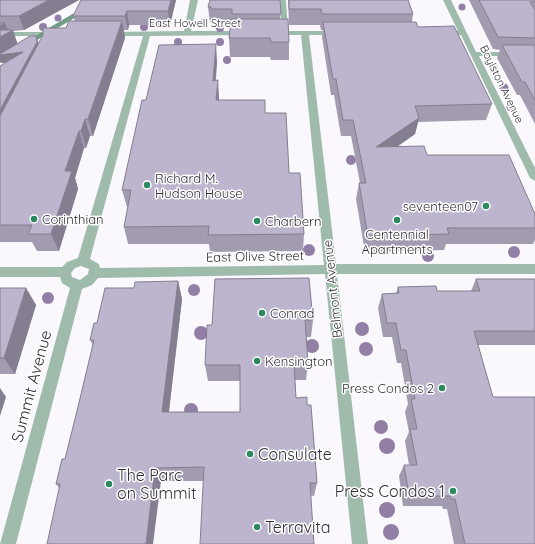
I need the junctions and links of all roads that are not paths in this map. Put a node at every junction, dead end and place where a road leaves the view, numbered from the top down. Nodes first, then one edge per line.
1 (100, 0) edge
2 (194, 0) edge
3 (283, 0) edge
4 (447, 0) edge
5 (344, 33) edge
6 (436, 33) edge
7 (463, 33) junction
8 (0, 34) edge
9 (44, 34) junction
10 (60, 34) edge
11 (98, 34) edge
12 (146, 34) junction
13 (187, 34) junction
14 (285, 34) junction
15 (305, 34) junction
16 (44, 45) edge
17 (474, 54) junction
18 (535, 54) edge
19 (0, 60) edge
20 (535, 178) edge
21 (83, 262) junction
22 (330, 269) junction
23 (535, 269) edge
24 (0, 272) edge
25 (65, 272) junction
26 (95, 273) junction
27 (77, 285) junction
28 (8, 544) edge
29 (360, 544) edge

1 - 9 main road
2 - 13 street
3 - 14 lane
4 - 7 street, Boylston Avenue
5 - 15 street, East Howell Street
6 - 7 street
7 - 17 street, Boylston Avenue
8 - 9 street
9 - 10 street
9 - 16 lane
9 - 19 main road
11 - 12 street, East Howell Street
12 - 13 street, East Howell Street
12 - 21 street
13 - 14 street, East Howell Street
14 - 15 street, East Howell Street
15 - 22 street, Belmont Avenue
17 - 18 street
17 - 20 street, Boylston Avenue
21 - 25 street
21 - 26 street
22 - 23 street, East Olive Street
22 - 26 street, East Olive Street
22 - 29 street, Belmont Avenue
24 - 25 street
25 - 27 street
26 - 27 street
27 - 28 street, Summit Avenue

